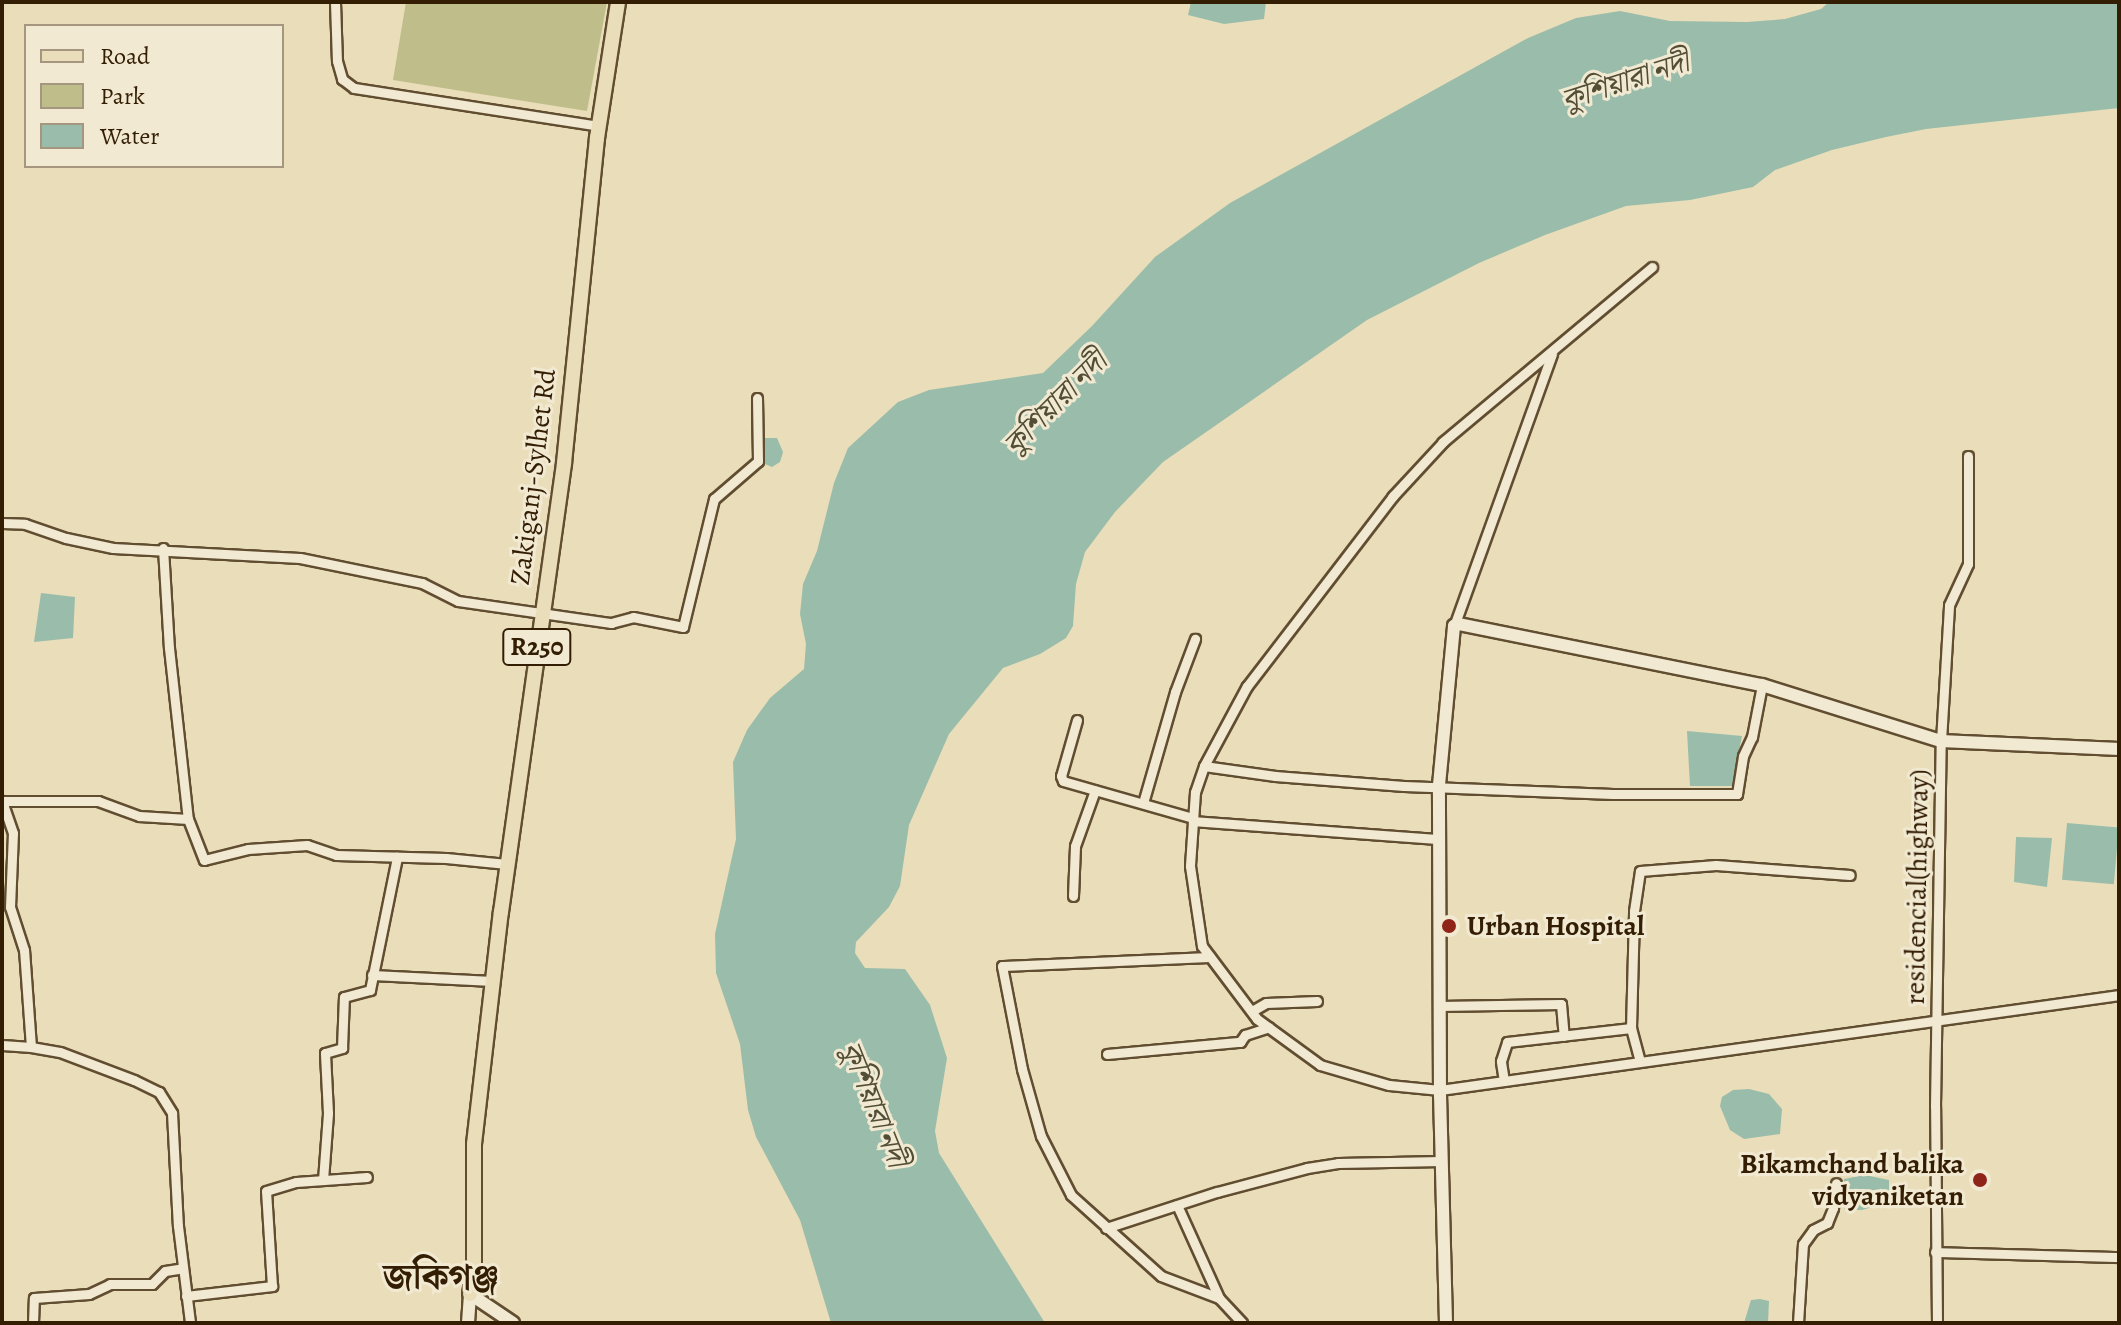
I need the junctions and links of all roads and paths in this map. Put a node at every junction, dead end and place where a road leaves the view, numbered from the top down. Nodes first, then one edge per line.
1 (335, 2) edge
2 (618, 2) edge
3 (599, 126) junction
4 (1652, 267) dead end
5 (1553, 353) junction
6 (757, 398) dead end
7 (1968, 456) dead end
8 (2, 523) edge
9 (163, 548) junction
10 (541, 614) junction
11 (1454, 626) junction
12 (1195, 639) dead end
13 (1762, 685) junction
14 (1077, 720) dead end
15 (1941, 741) junction
16 (2119, 749) edge
17 (1204, 766) junction
18 (1439, 785) junction
19 (1095, 790) junction
20 (1143, 803) junction
21 (188, 819) junction
22 (1193, 819) junction
23 (1439, 839) junction
24 (397, 857) junction
25 (507, 864) junction
26 (1850, 875) dead end
27 (1073, 896) dead end
28 (1210, 957) junction
29 (372, 975) junction
30 (493, 981) junction
31 (2119, 995) edge
32 (1317, 1001) dead end
33 (1439, 1006) junction
34 (1252, 1011) junction
35 (1937, 1019) junction
36 (1269, 1027) junction
37 (1631, 1028) junction
38 (1564, 1036) junction
39 (2, 1045) edge
40 (31, 1047) junction
41 (1107, 1054) dead end
42 (1640, 1061) junction
43 (1504, 1081) junction
44 (1440, 1090) junction
45 (1442, 1161) junction
46 (367, 1177) dead end
47 (323, 1180) junction
48 (1836, 1183) dead end
49 (1177, 1205) junction
50 (1106, 1228) junction
51 (1935, 1252) junction
52 (2119, 1257) edge
53 (183, 1268) junction
54 (470, 1294) junction
55 (186, 1296) junction
56 (1219, 1298) junction
57 (33, 1323) edge
58 (190, 1323) edge
59 (468, 1323) edge
60 (513, 1323) edge
61 (1242, 1323) edge
62 (1446, 1323) edge
63 (1798, 1323) edge
64 (1937, 1323) edge

1 - 3 street
2 - 3 main road, Zakiganj-Sylhet Rd / R250
3 - 10 main road, Zakiganj-Sylhet Rd / R250
4 - 5 street
5 - 11 street
5 - 17 street
6 - 10 street
7 - 15 street, residencial(highway)
8 - 9 street
9 - 10 street
9 - 21 street
10 - 25 main road, Zakiganj-Sylhet Rd / R250
11 - 13 street
11 - 18 street
12 - 20 street
13 - 15 street
13 - 18 street
14 - 19 street
15 - 16 street
15 - 35 street, residencial(highway)
17 - 18 street
17 - 22 street
18 - 23 street
19 - 20 street
19 - 27 street
20 - 22 street
21 - 24 street
21 - 40 street
22 - 23 street
22 - 28 street
23 - 33 street
24 - 25 street
24 - 29 street
25 - 30 main road, Zakiganj-Sylhet Rd / R250
26 - 37 street
28 - 34 street
28 - 50 street
29 - 30 street
29 - 47 street
30 - 54 main road, Zakiganj-Sylhet Rd / R250
31 - 35 street
32 - 34 street
33 - 38 street
33 - 44 street
34 - 36 street
35 - 42 street
35 - 51 street, residencial(highway)
36 - 41 street
36 - 44 street
37 - 38 street
37 - 42 street
38 - 43 street
39 - 40 street
40 - 53 street
42 - 43 street
43 - 44 street
44 - 45 street
45 - 49 street
45 - 62 street
46 - 47 street
47 - 55 street
48 - 63 street
49 - 50 street
49 - 56 street
50 - 56 street
51 - 52 street
51 - 64 street, residencial(highway)
53 - 55 street
53 - 57 street
54 - 59 street
54 - 60 street
55 - 58 street
56 - 61 street

